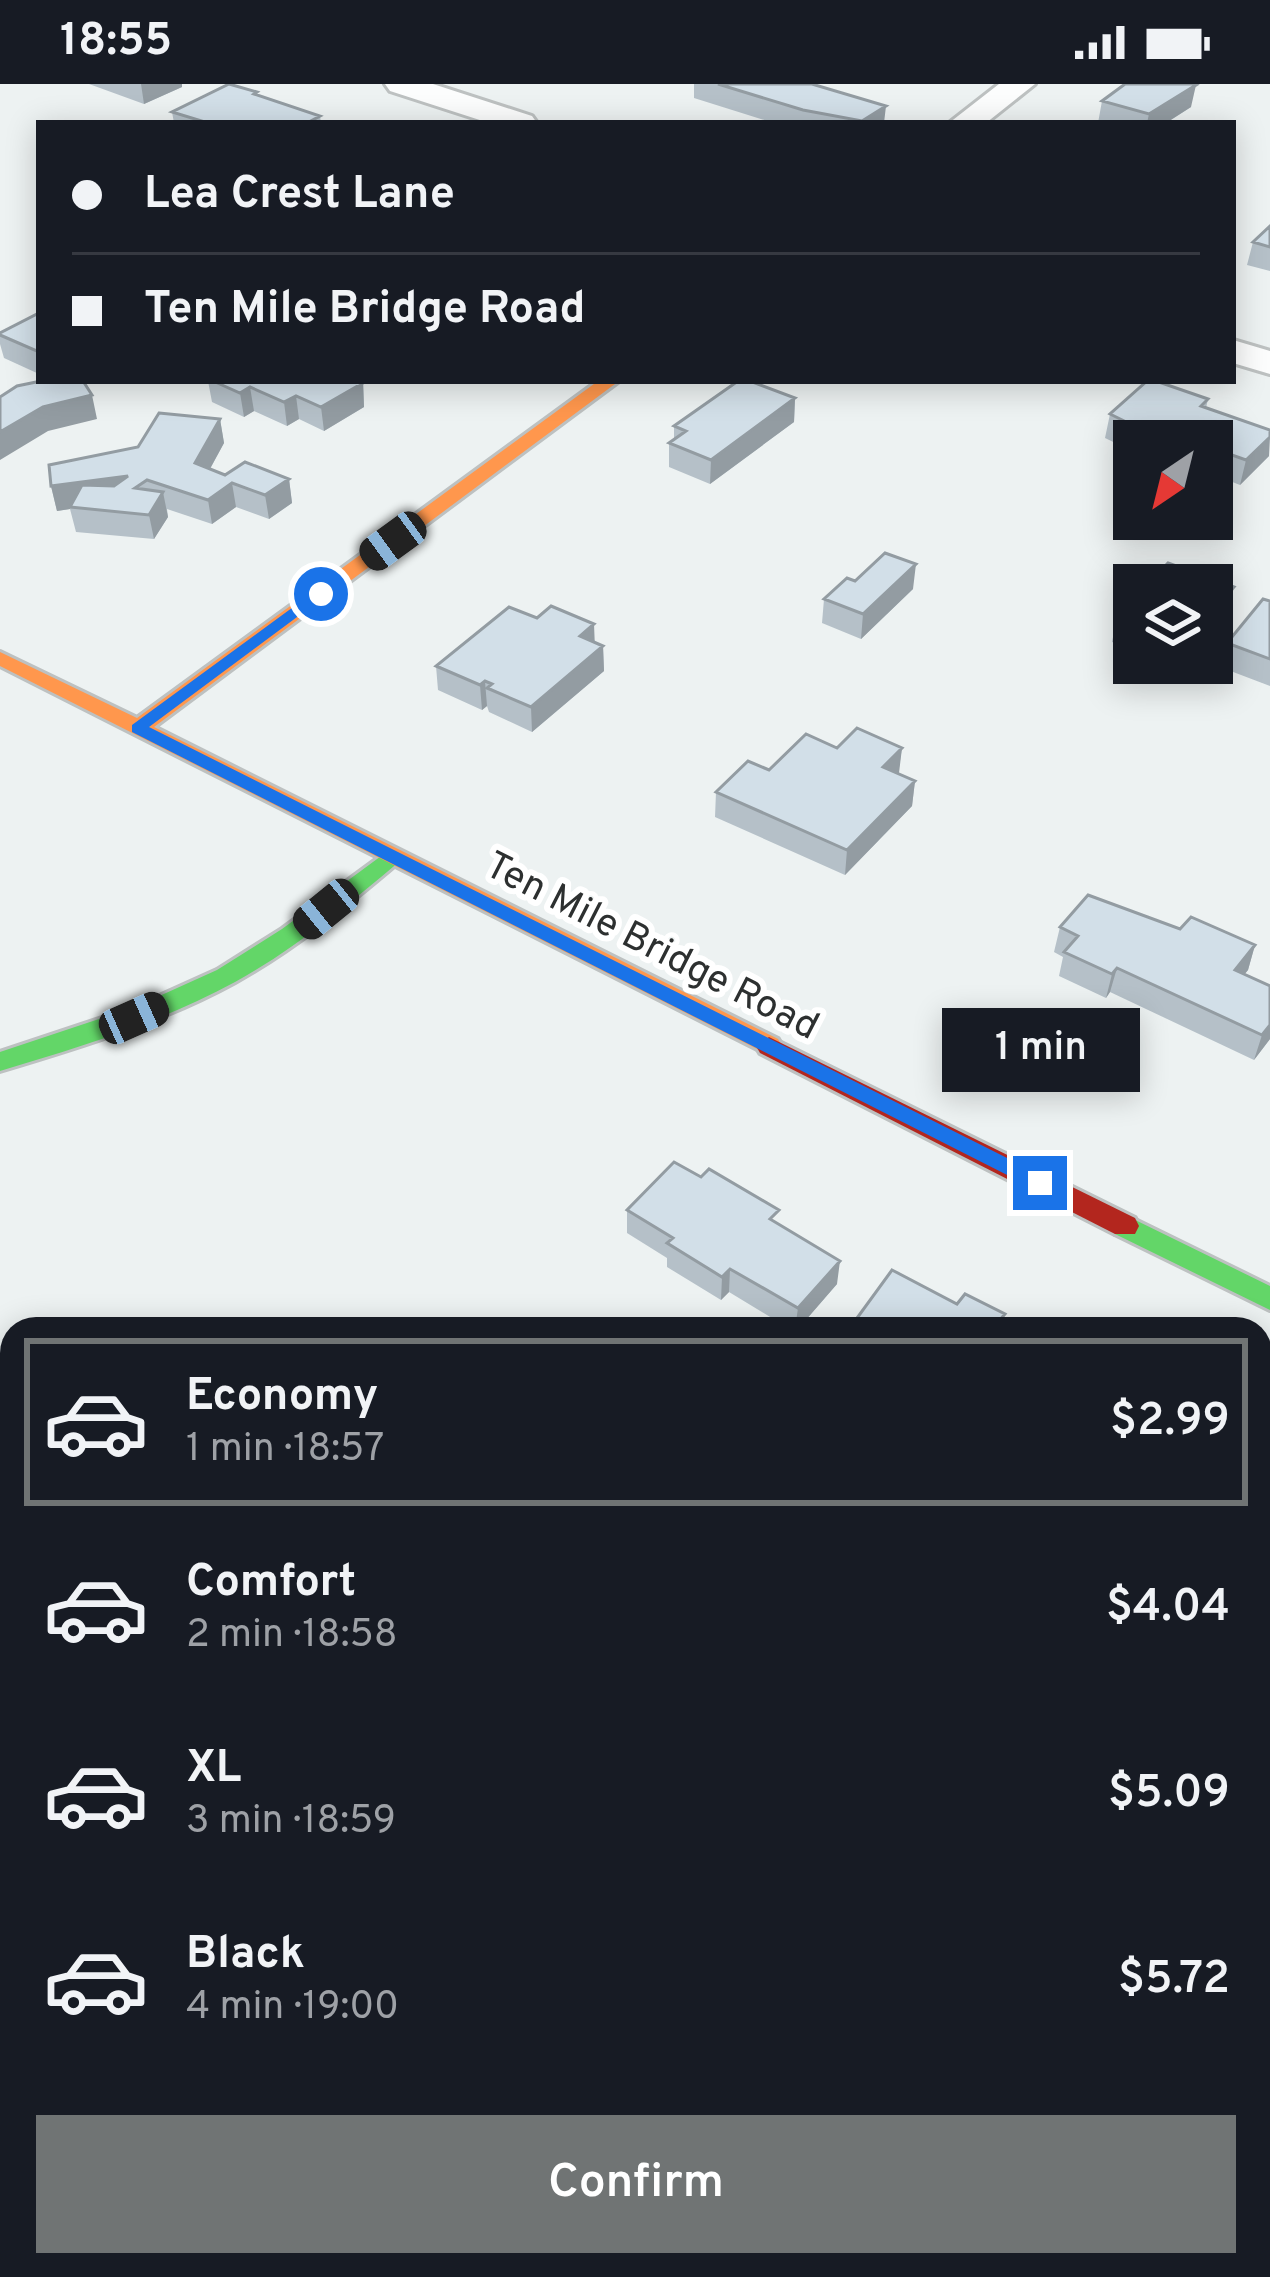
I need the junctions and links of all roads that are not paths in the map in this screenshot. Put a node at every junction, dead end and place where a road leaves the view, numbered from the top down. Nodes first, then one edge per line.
1 (401, 84) edge
2 (1019, 84) edge
3 (512, 120) edge
4 (969, 120) edge
5 (1236, 352) edge
6 (1270, 363) edge
7 (606, 384) edge
8 (0, 658) edge
9 (138, 728) junction
10 (392, 856) junction
11 (0, 1062) edge
12 (1270, 1299) edge

1 - 3 street
2 - 4 street
5 - 6 street
7 - 9 street
8 - 9 street, Ten Mile Bridge Road
9 - 10 street, Ten Mile Bridge Road
10 - 11 street
10 - 12 street, Ten Mile Bridge Road

